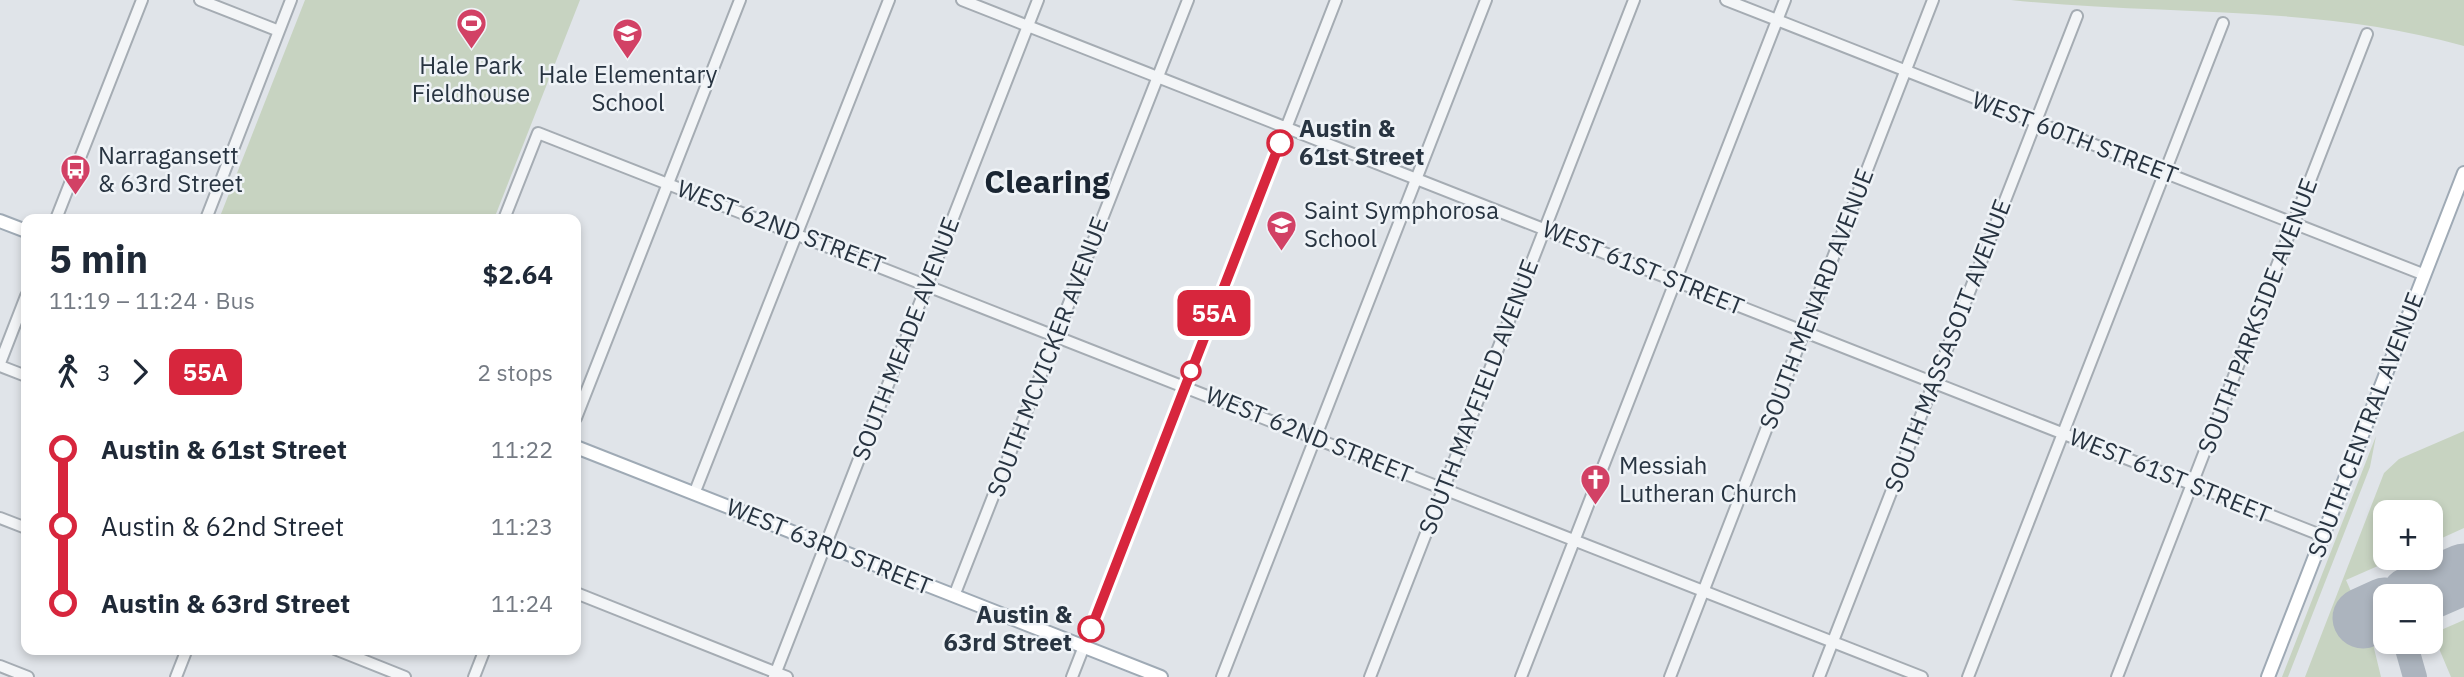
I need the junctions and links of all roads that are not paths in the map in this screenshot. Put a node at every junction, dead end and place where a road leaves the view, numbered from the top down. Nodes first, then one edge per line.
1 (142, 0) edge
2 (200, 0) edge
3 (291, 0) edge
4 (740, 0) edge
5 (889, 0) edge
6 (962, 0) edge
7 (1038, 0) edge
8 (1188, 0) edge
9 (1336, 0) edge
10 (1486, 0) edge
11 (1634, 0) edge
12 (1726, 0) edge
13 (1785, 0) edge
14 (1933, 0) edge
15 (2077, 16) dead end
16 (1777, 20) junction
17 (2223, 23) dead end
18 (1028, 26) junction
19 (279, 31) junction
20 (2367, 34) dead end
21 (1906, 72) junction
22 (1158, 77) junction
23 (2035, 122) junction
24 (1287, 127) junction
25 (2165, 173) junction
26 (2464, 173) edge
27 (1416, 178) junction
28 (668, 183) junction
29 (58, 214) edge
30 (208, 214) edge
31 (506, 214) edge
32 (0, 221) edge
33 (2294, 224) junction
34 (21, 229) edge
35 (1545, 229) junction
36 (796, 233) junction
37 (2425, 275) junction
38 (1676, 281) junction
39 (928, 285) junction
40 (21, 309) edge
41 (1803, 331) junction
42 (1056, 336) junction
43 (0, 365) edge
44 (21, 374) edge
45 (1934, 382) junction
46 (1185, 387) junction
47 (581, 405) edge
48 (2063, 433) junction
49 (1315, 438) junction
50 (581, 449) edge
51 (2192, 484) junction
52 (1444, 488) junction
53 (694, 494) junction
54 (0, 518) edge
55 (21, 526) edge
56 (2323, 536) junction
57 (1574, 540) junction
58 (825, 546) junction
59 (1704, 591) junction
60 (581, 595) edge
61 (954, 596) junction
62 (1833, 642) junction
63 (1083, 647) junction
64 (185, 655) edge
65 (350, 655) edge
66 (483, 655) edge
67 (0, 666) edge
68 (774, 675) edge
69 (28, 677) edge
70 (176, 677) edge
71 (405, 677) edge
72 (474, 677) edge
73 (787, 677) edge
74 (1072, 677) edge
75 (1161, 677) edge
76 (1223, 677) edge
77 (1370, 677) edge
78 (1521, 677) edge
79 (1670, 677) edge
80 (1819, 677) edge
81 (1922, 677) edge
82 (1968, 677) edge
83 (2117, 677) edge
84 (2268, 677) edge

1 - 29 street
2 - 19 street
3 - 19 street
4 - 28 street
5 - 36 street
6 - 18 street, WEST 61ST STREET
7 - 18 street, SOUTH MEADE AVENUE
8 - 22 street, SOUTH MCVICKER AVENUE
9 - 24 street
10 - 27 street
11 - 35 street, SOUTH MAYFIELD AVENUE
12 - 16 street, WEST 60TH STREET
13 - 16 street
14 - 21 street, SOUTH MENARD AVENUE
15 - 23 street, SOUTH MASSASOIT AVENUE
16 - 21 street, WEST 60TH STREET
16 - 38 street
17 - 25 street
18 - 22 street, WEST 61ST STREET
18 - 39 street, SOUTH MEADE AVENUE
19 - 30 street
20 - 33 street, SOUTH PARKSIDE AVENUE
21 - 23 street, WEST 60TH STREET
21 - 41 street, SOUTH MENARD AVENUE
22 - 24 street, WEST 61ST STREET
22 - 42 street, SOUTH MCVICKER AVENUE
23 - 25 street, WEST 60TH STREET
23 - 45 street, SOUTH MASSASOIT AVENUE
24 - 27 street, WEST 61ST STREET
24 - 46 street
25 - 33 street, WEST 60TH STREET
25 - 48 street
26 - 37 main road, SOUTH CENTRAL AVENUE
27 - 35 street, WEST 61ST STREET
27 - 49 street
28 - 31 street, WEST 62ND STREET
28 - 36 street, WEST 62ND STREET
28 - 47 street
32 - 34 main road
33 - 37 street, WEST 60TH STREET
33 - 51 street, SOUTH PARKSIDE AVENUE
35 - 38 street, WEST 61ST STREET
35 - 52 street, SOUTH MAYFIELD AVENUE
36 - 39 street, WEST 62ND STREET
36 - 53 street
37 - 56 main road, SOUTH CENTRAL AVENUE
38 - 41 street, WEST 61ST STREET
38 - 57 street
39 - 42 street, WEST 62ND STREET
39 - 58 street, SOUTH MEADE AVENUE
40 - 43 street
41 - 45 street, WEST 61ST STREET
41 - 59 street, SOUTH MENARD AVENUE
42 - 46 street, WEST 62ND STREET
42 - 61 street, SOUTH MCVICKER AVENUE
43 - 44 street
45 - 48 street, WEST 61ST STREET
45 - 62 street, SOUTH MASSASOIT AVENUE
46 - 49 street, WEST 62ND STREET
46 - 63 street
48 - 51 street, WEST 61ST STREET
48 - 82 street
49 - 52 street, WEST 62ND STREET
49 - 76 street
50 - 53 main road, WEST 63RD STREET
51 - 56 street, WEST 61ST STREET
51 - 83 street, SOUTH PARKSIDE AVENUE
52 - 57 street, WEST 62ND STREET
52 - 77 street, SOUTH MAYFIELD AVENUE
53 - 58 main road, WEST 63RD STREET
54 - 55 street
56 - 84 main road, SOUTH CENTRAL AVENUE
57 - 59 street, WEST 62ND STREET
57 - 78 street
58 - 61 main road, WEST 63RD STREET
58 - 68 street, SOUTH MEADE AVENUE
59 - 62 street, WEST 62ND STREET
59 - 79 street, SOUTH MENARD AVENUE
60 - 68 street
61 - 63 main road, WEST 63RD STREET
62 - 80 street, SOUTH MASSASOIT AVENUE
62 - 81 street, WEST 62ND STREET
63 - 74 street
63 - 75 main road, WEST 63RD STREET
64 - 70 street
65 - 71 street
66 - 72 street
67 - 69 street
68 - 73 street

